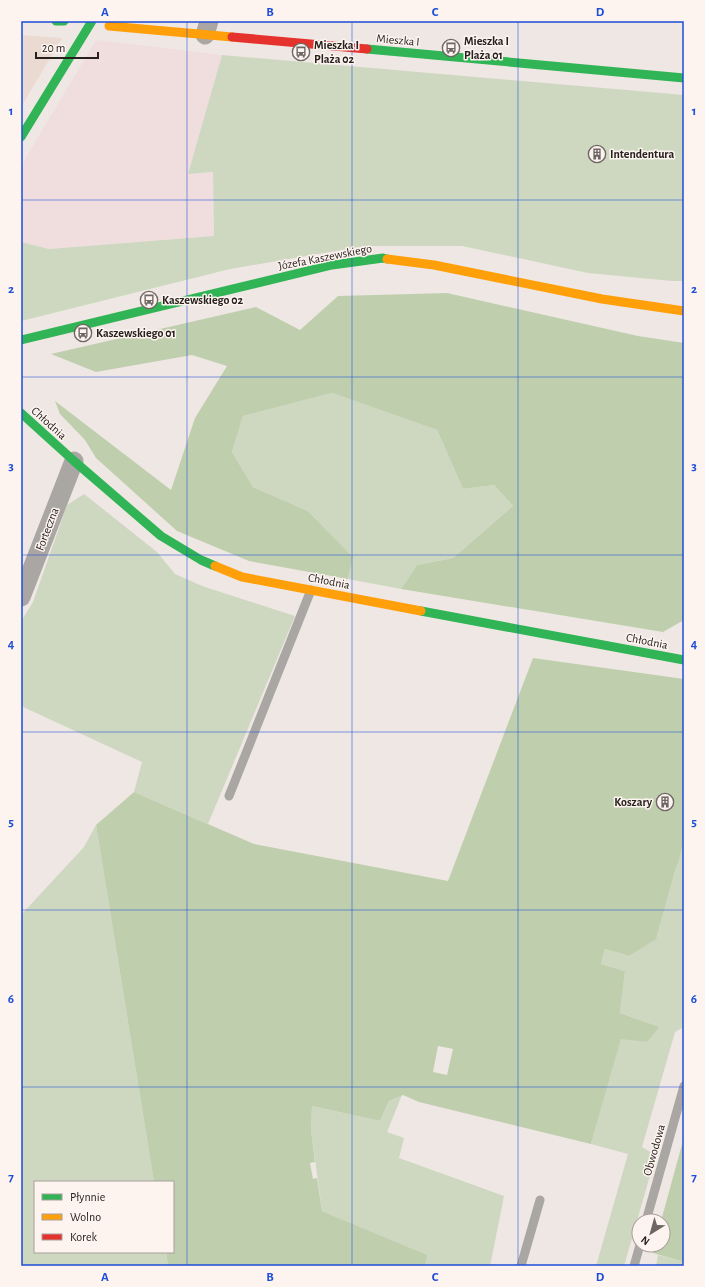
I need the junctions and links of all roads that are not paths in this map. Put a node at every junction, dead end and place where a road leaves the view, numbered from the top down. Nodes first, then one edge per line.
1 (56, 21) edge
2 (92, 21) edge
3 (64, 22) edge
4 (109, 26) dead end
5 (207, 28) edge
6 (684, 78) edge
7 (21, 137) edge
8 (684, 311) edge
9 (21, 340) edge
10 (21, 414) edge
11 (74, 461) junction
12 (311, 590) junction
13 (21, 597) edge
14 (684, 660) edge
15 (229, 796) dead end
16 (684, 1086) edge
17 (540, 1200) dead end
18 (648, 1213) edge
19 (638, 1253) edge
20 (521, 1266) edge
21 (634, 1266) edge

1 - 3 street
2 - 7 street, bridge
4 - 5 street, Mieszka I
5 - 6 street, Mieszka I
8 - 9 street, Józefa Kaszewskiego
10 - 11 street, Chłodnia
11 - 12 street, Chłodnia
11 - 13 street, Forteczna
12 - 14 street, Chłodnia
12 - 15 lane
16 - 18 lane, Obwodowa
17 - 20 lane
19 - 21 lane

